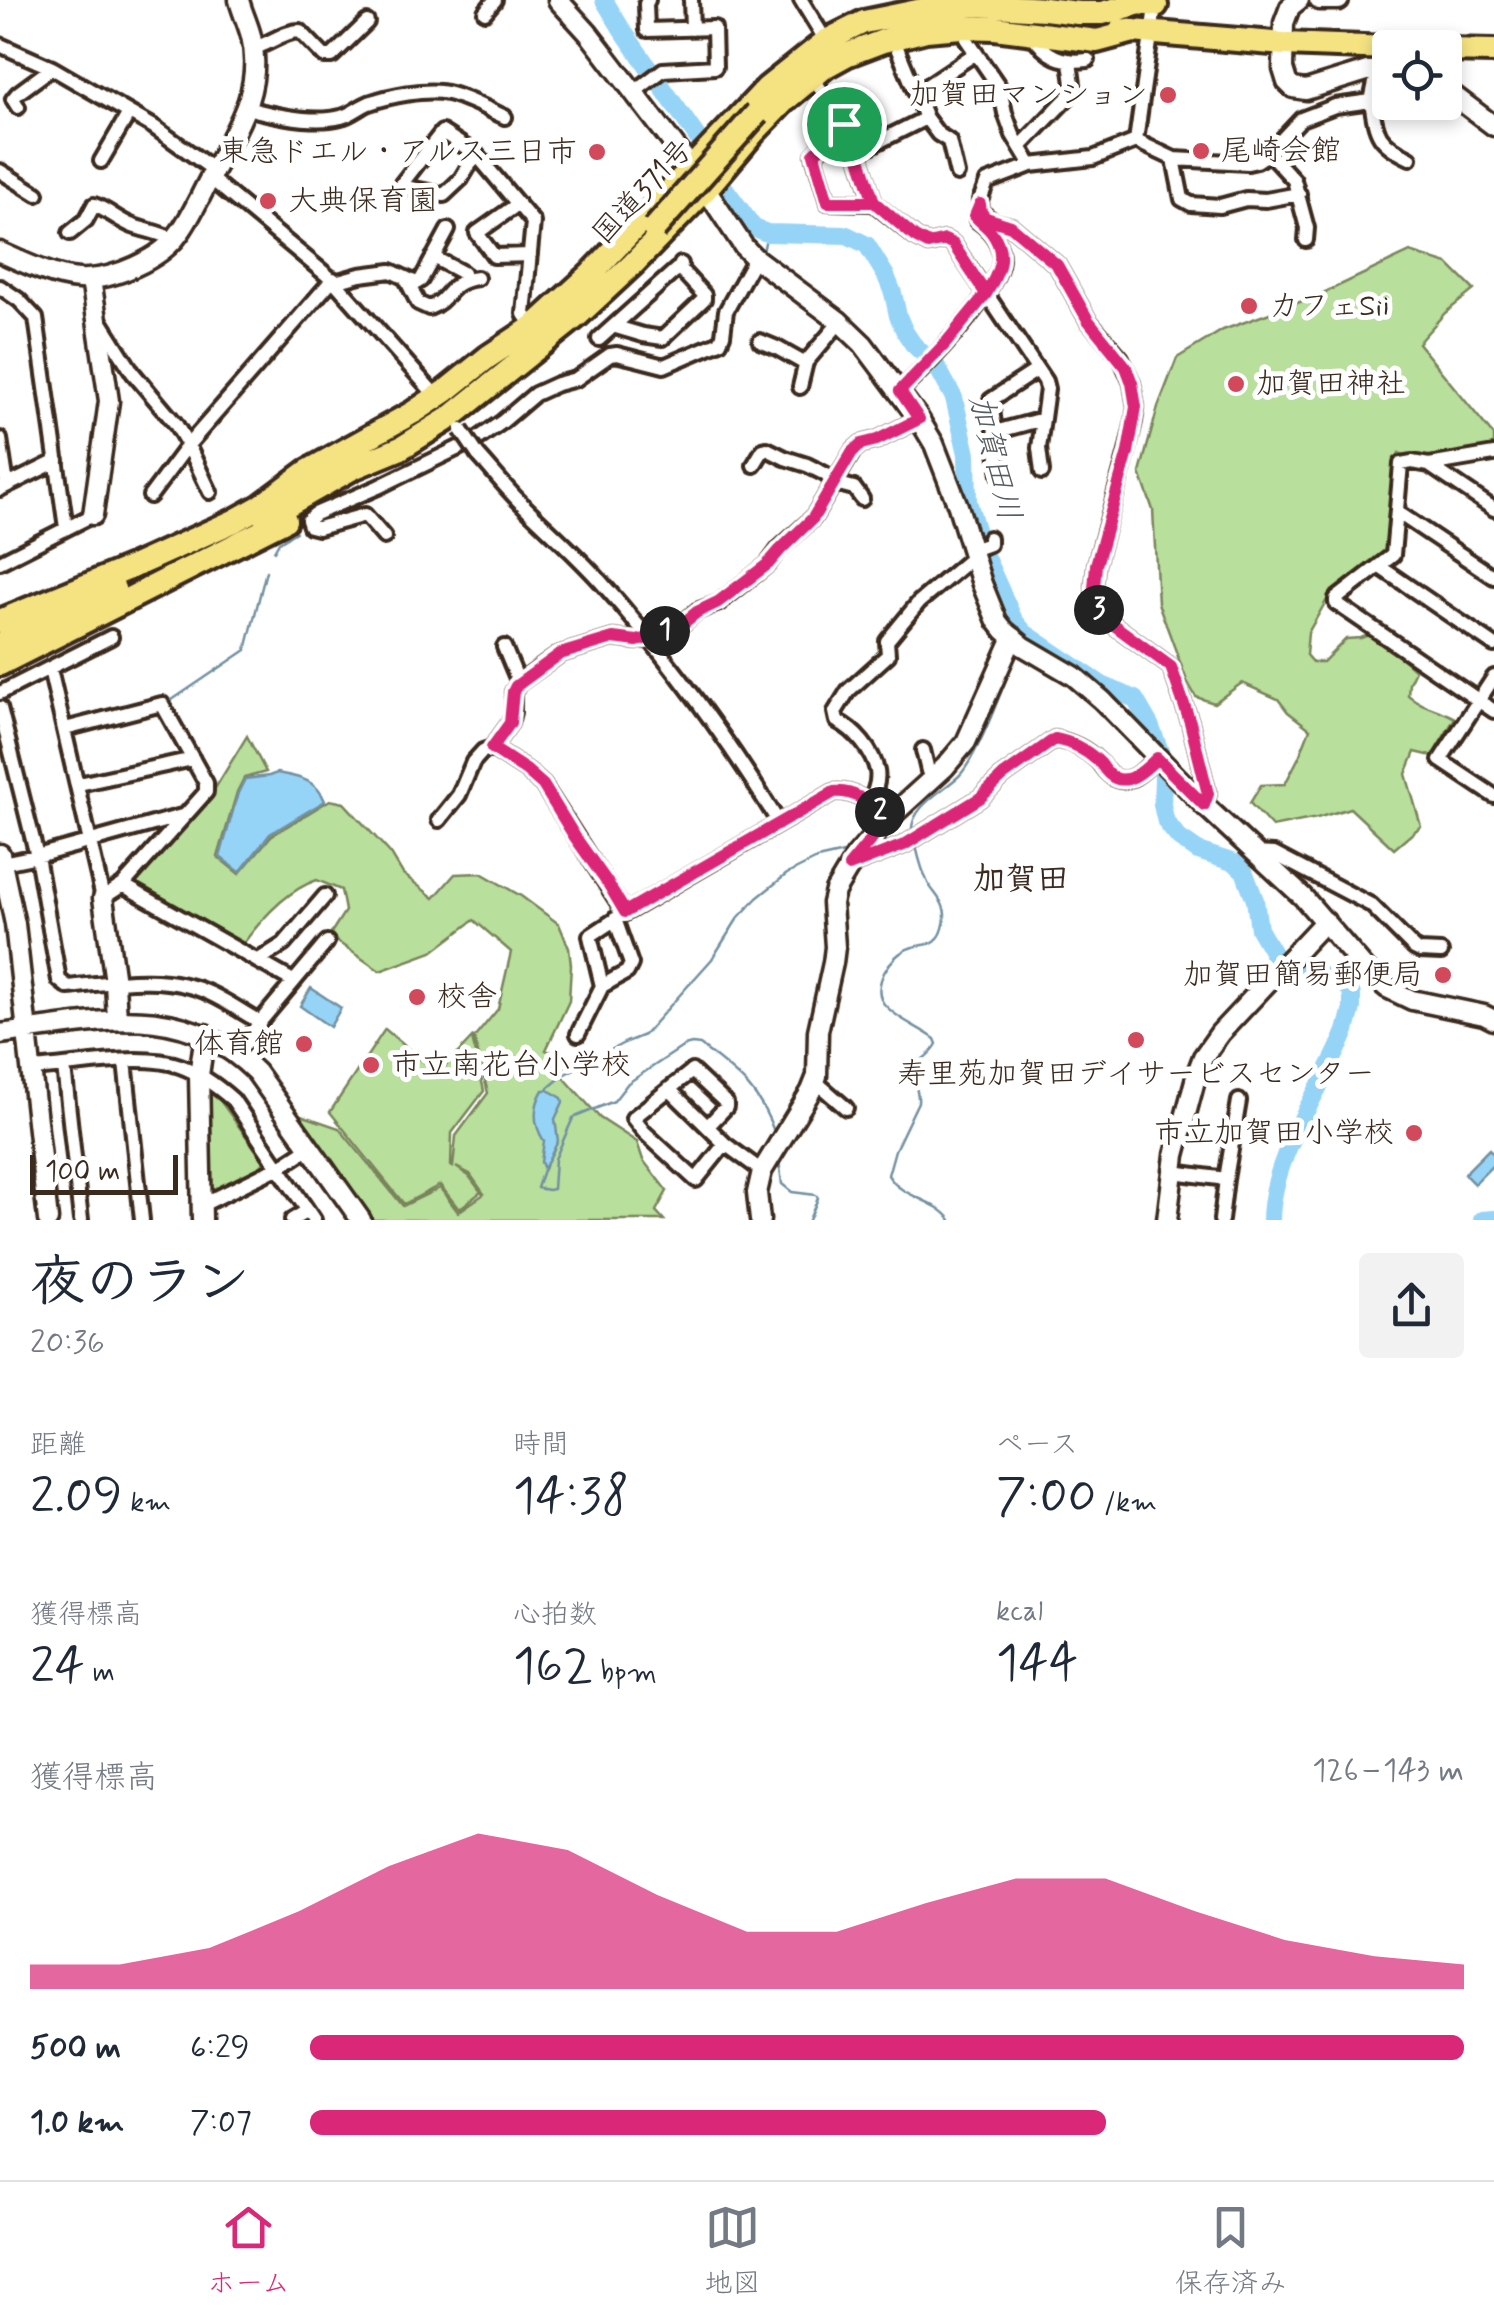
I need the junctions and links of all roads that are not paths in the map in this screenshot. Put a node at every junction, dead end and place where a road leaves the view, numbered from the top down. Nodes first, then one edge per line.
1 (239, 0) edge
2 (495, 0) edge
3 (558, 0) edge
4 (648, 0) edge
5 (691, 0) edge
6 (801, 0) edge
7 (1299, 0) edge
8 (1319, 0) edge
9 (1339, 0) edge
10 (1156, 2) edge
11 (950, 3) edge
12 (1024, 4) edge
13 (485, 12) dead end
14 (367, 22) dead end
15 (692, 28) junction
16 (968, 28) junction
17 (1143, 32) junction
18 (1032, 33) junction
19 (893, 38) junction
20 (826, 41) junction
21 (1284, 44) junction
22 (0, 45) edge
23 (1372, 47) edge
24 (252, 48) junction
25 (1462, 50) edge
26 (1494, 51) edge
27 (976, 53) junction
28 (1088, 60) dead end
29 (1070, 62) junction
30 (52, 68) junction
31 (1372, 70) edge
32 (812, 78) junction
33 (636, 90) junction
34 (916, 93) junction
35 (1371, 101) joint
36 (1462, 101) edge
37 (18, 107) dead end
38 (247, 108) junction
39 (129, 113) junction
40 (505, 117) dead end
41 (926, 118) junction
42 (844, 124) junction
43 (1494, 126) edge
44 (1136, 141) junction
45 (1020, 147) junction
46 (858, 152) junction
47 (1269, 153) junction
48 (476, 154) junction
49 (1174, 158) junction
50 (1410, 158) dead end
51 (101, 161) dead end
52 (1030, 165) junction
53 (691, 168) junction
54 (0, 170) edge
55 (212, 174) junction
56 (958, 174) dead end
57 (706, 189) junction
58 (36, 194) dead end
59 (1299, 194) junction
60 (874, 202) junction
61 (518, 204) junction
62 (980, 204) junction
63 (448, 230) dead end
64 (70, 233) dead end
65 (174, 240) junction
66 (1306, 240) dead end
67 (0, 252) edge
68 (530, 256) junction
69 (433, 257) junction
70 (755, 258) junction
71 (92, 279) junction
72 (406, 279) junction
73 (334, 280) junction
74 (0, 287) edge
75 (986, 294) junction
76 (98, 316) junction
77 (577, 316) junction
78 (840, 322) junction
79 (533, 326) junction
80 (616, 326) junction
81 (600, 339) junction
82 (760, 342) dead end
83 (520, 350) junction
84 (610, 355) junction
85 (806, 362) junction
86 (1037, 370) junction
87 (800, 387) dead end
88 (900, 391) junction
89 (442, 393) junction
90 (414, 412) junction
91 (919, 419) junction
92 (1043, 420) junction
93 (456, 424) junction
94 (995, 432) junction
95 (0, 439) edge
96 (188, 445) junction
97 (401, 448) junction
98 (1494, 454) edge
99 (57, 462) junction
100 (1429, 464) junction
101 (754, 465) dead end
102 (355, 467) junction
103 (1042, 472) dead end
104 (1000, 475) dead end
105 (835, 483) junction
106 (4, 487) edge
107 (210, 492) dead end
108 (150, 496) dead end
109 (862, 499) dead end
110 (1494, 509) edge
111 (1398, 512) junction
112 (93, 515) joint
113 (279, 516) junction
114 (66, 528) junction
115 (384, 537) dead end
116 (980, 547) junction
117 (0, 562) edge
118 (1380, 567) junction
119 (1494, 577) edge
120 (0, 621) edge
121 (111, 637) dead end
122 (648, 638) junction
123 (1012, 638) junction
124 (0, 644) edge
125 (1494, 645) edge
126 (504, 647) dead end
127 (0, 664) edge
128 (50, 669) junction
129 (1494, 677) edge
130 (519, 682) junction
131 (0, 693) edge
132 (1478, 700) junction
133 (0, 708) edge
134 (1494, 710) edge
135 (65, 729) junction
136 (492, 748) junction
137 (923, 750) dead end
138 (1152, 755) junction
139 (193, 759) junction
140 (934, 777) junction
141 (79, 784) junction
142 (1494, 796) edge
143 (869, 803) junction
144 (1204, 805) junction
145 (184, 816) junction
146 (888, 819) junction
147 (439, 820) dead end
148 (778, 823) junction
149 (92, 841) junction
150 (1256, 853) junction
151 (37, 856) junction
152 (1, 858) edge
153 (849, 866) junction
154 (123, 886) junction
155 (0, 893) edge
156 (324, 896) dead end
157 (104, 898) junction
158 (620, 916) junction
159 (1325, 921) junction
160 (327, 942) dead end
161 (1440, 952) dead end
162 (256, 961) junction
163 (115, 982) junction
164 (293, 982) junction
165 (602, 986) junction
166 (118, 1020) junction
167 (1494, 1020) edge
168 (260, 1022) junction
169 (15, 1032) edge
170 (205, 1034) junction
171 (578, 1034) dead end
172 (238, 1054) junction
173 (125, 1061) junction
174 (64, 1068) junction
175 (31, 1069) junction
176 (199, 1075) junction
177 (815, 1081) junction
178 (668, 1089) junction
179 (1239, 1101) dead end
180 (846, 1108) dead end
181 (1236, 1122) junction
182 (1253, 1125) dead end
183 (708, 1126) junction
184 (725, 1144) junction
185 (309, 1148) junction
186 (277, 1166) junction
187 (762, 1171) junction
188 (1173, 1172) junction
189 (1226, 1179) junction
190 (203, 1212) edge
191 (310, 1216) edge
192 (40, 1220) edge
193 (48, 1220) edge
194 (81, 1220) edge
195 (142, 1220) edge
196 (292, 1220) edge
197 (361, 1220) edge
198 (760, 1220) edge
199 (1167, 1220) edge
200 (1221, 1220) edge

1 - 24 street
2 - 13 street
3 - 33 street
4 - 15 street
5 - 15 street
6 - 20 street
7 - 21 street
8 - 9 street
10 - 12 highway
10 - 17 street
11 - 12 highway
11 - 20 highway
14 - 24 street
15 - 33 street
16 - 18 highway
16 - 19 highway
16 - 27 street
17 - 18 highway
17 - 21 highway, 国道371号
17 - 44 street
17 - 83 highway, 国道371号, bridge
18 - 29 street
19 - 32 highway
19 - 34 street
20 - 53 highway
21 - 23 highway, 国道371号
21 - 31 street
22 - 30 street
24 - 38 street
25 - 26 highway
27 - 34 street
27 - 45 street
28 - 29 street
29 - 45 street
30 - 37 street
30 - 39 street
32 - 42 street
32 - 57 highway
33 - 53 street
34 - 41 street
35 - 47 street
35 - 50 street
36 - 43 street
38 - 40 street
38 - 55 street
39 - 51 street
39 - 55 street
41 - 46 street
41 - 56 street
42 - 46 street
42 - 60 street
44 - 49 street
44 - 52 street
45 - 52 street
46 - 60 street
47 - 49 street
47 - 59 street
48 - 48 street
48 - 61 street
49 - 59 street
52 - 62 street
53 - 57 street
53 - 79 highway
54 - 58 street
55 - 65 street
55 - 73 street
57 - 70 street
57 - 77 highway
59 - 66 street
60 - 75 street
61 - 68 street
61 - 68 street
62 - 75 street
62 - 144 street
63 - 69 street
64 - 65 street
65 - 71 street
67 - 71 street
68 - 79 street
69 - 72 street
69 - 72 street
70 - 78 street
70 - 84 street
71 - 76 street
72 - 73 street
73 - 89 street
73 - 96 street
74 - 99 street
75 - 86 street
75 - 88 street
76 - 96 street
76 - 112 street
77 - 81 street
77 - 93 highway
78 - 85 street
78 - 88 street
79 - 89 highway
80 - 80 street
80 - 81 street
81 - 84 street
82 - 85 street
83 - 89 highway
83 - 102 highway, 国道371号
84 - 115 street
85 - 87 street
86 - 92 street
86 - 94 street
88 - 91 street
89 - 90 highway
90 - 113 highway
90 - 120 highway
91 - 105 street
91 - 116 street
92 - 94 street
92 - 103 street
93 - 97 highway
93 - 122 street, bridge
94 - 104 street
95 - 106 street
96 - 107 street
96 - 108 street
97 - 102 highway
97 - 113 highway
98 - 100 street
99 - 106 street
99 - 114 street
100 - 110 street
100 - 111 street
101 - 105 street
102 - 113 highway, 国道371号
105 - 109 street
105 - 122 street
111 - 118 street
111 - 119 street
112 - 114 street
113 - 124 highway
113 - 127 highway
114 - 117 street
116 - 123 street
116 - 143 street
118 - 125 street
118 - 132 street
121 - 128 street
122 - 130 street
122 - 148 street
123 - 138 street
123 - 140 street
126 - 130 street
128 - 131 street
128 - 135 street
129 - 132 street
130 - 136 street
132 - 134 street
132 - 142 street
133 - 151 street
135 - 139 street
135 - 141 street
136 - 147 street
136 - 158 street
137 - 140 street
138 - 144 street
138 - 153 street
139 - 141 street
139 - 145 street
140 - 146 street
141 - 149 street
143 - 146 street
143 - 148 street
144 - 150 street
145 - 149 street
145 - 154 street
146 - 153 street
148 - 158 street
149 - 151 street
149 - 157 street
150 - 159 street
150 - 161 street
151 - 152 street
151 - 163 street
152 - 169 street
153 - 177 street
154 - 157 street
154 - 162 street
155 - 169 street
156 - 162 street
157 - 163 street
158 - 165 street
158 - 165 street
159 - 167 street
159 - 188 street
160 - 164 street
162 - 164 street
163 - 166 street
163 - 168 street
164 - 168 street
165 - 171 street
166 - 169 street
166 - 170 street
168 - 172 street
169 - 175 street
169 - 192 street
170 - 172 street
170 - 176 street
172 - 185 street
173 - 174 street
173 - 176 street
173 - 195 street
174 - 175 street
174 - 194 street
175 - 193 street
176 - 186 street
176 - 190 street
177 - 180 street
177 - 187 street
178 - 183 street
178 - 183 street
178 - 184 street
179 - 181 street
181 - 182 street
181 - 189 street
183 - 184 street
184 - 187 street
185 - 186 street
185 - 197 street
186 - 190 street
186 - 191 street
187 - 198 street
188 - 189 street
188 - 199 street
189 - 200 street
191 - 196 street

